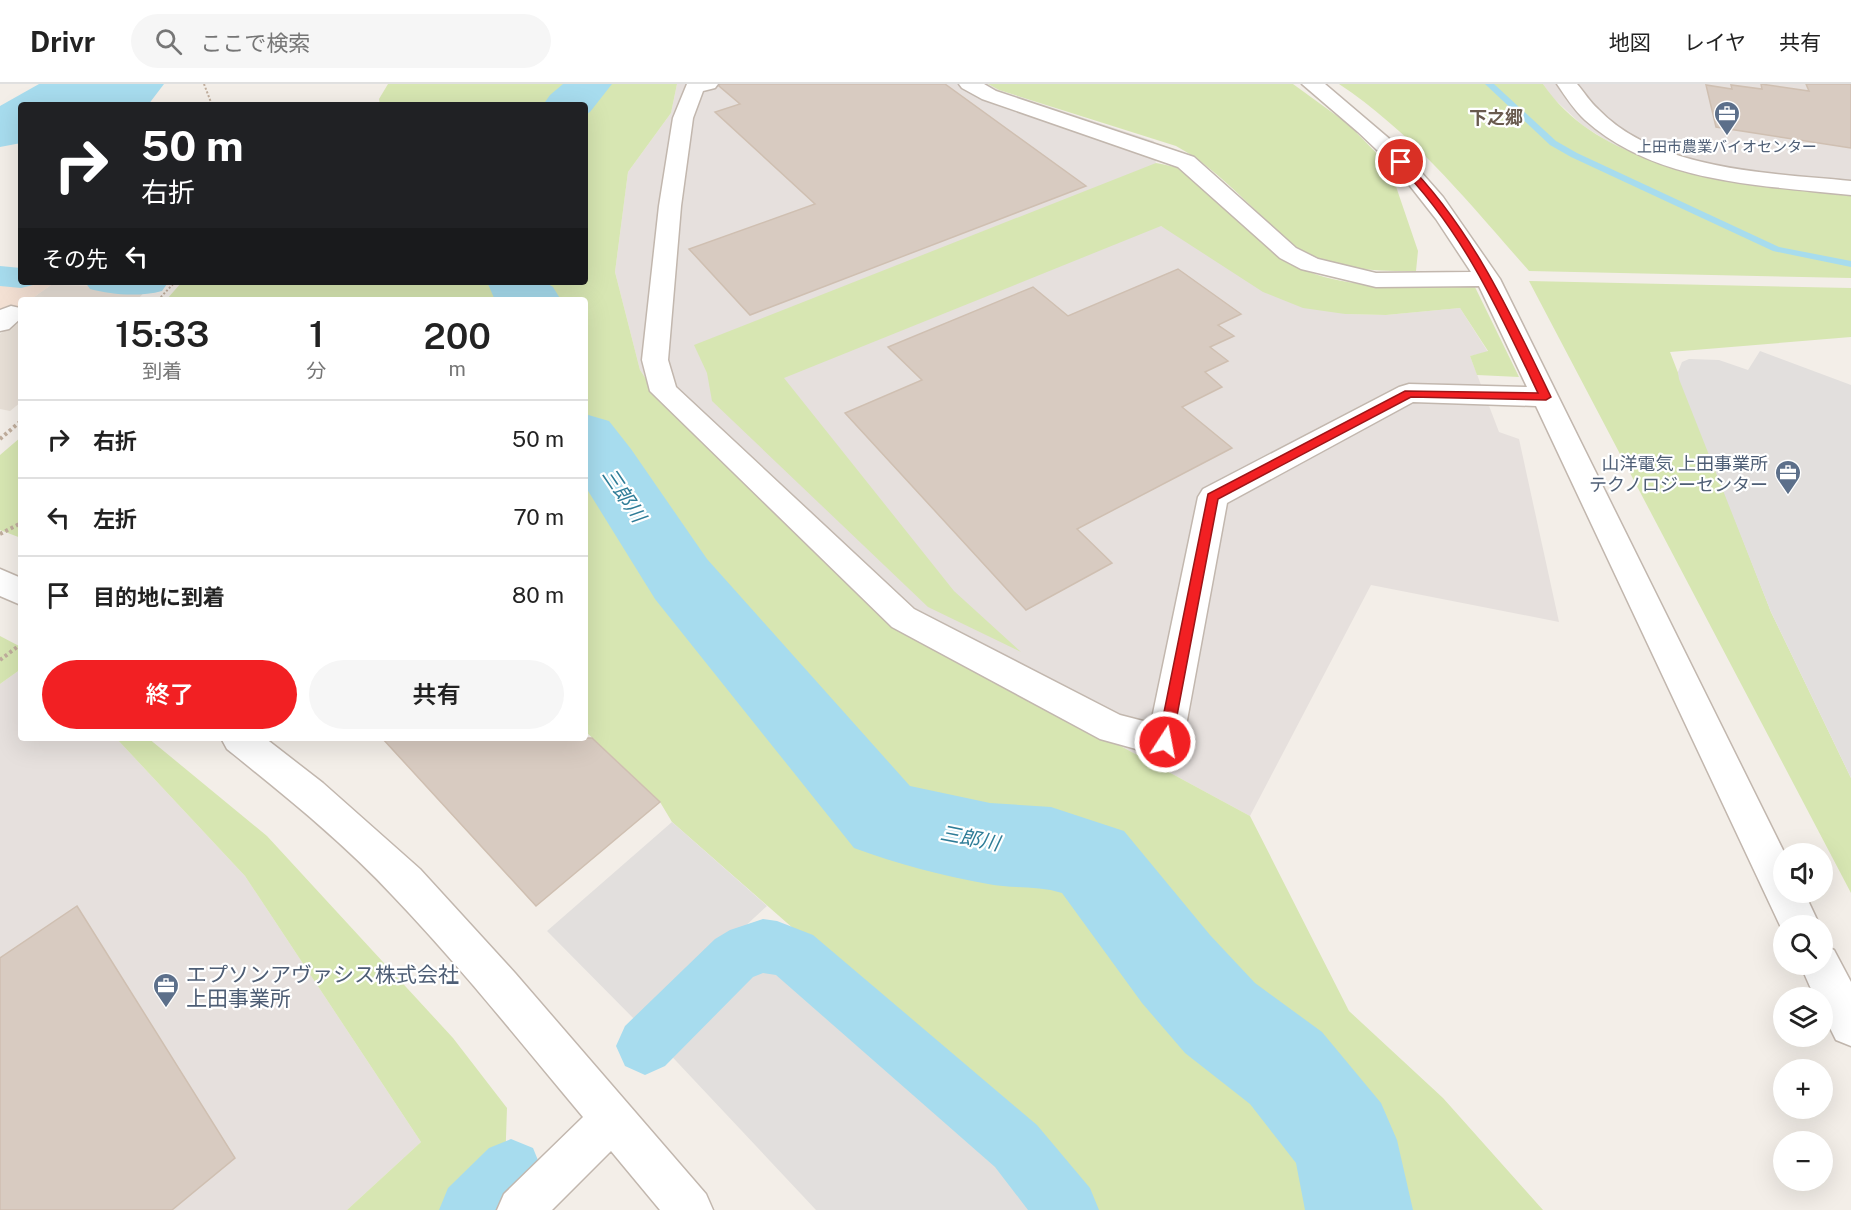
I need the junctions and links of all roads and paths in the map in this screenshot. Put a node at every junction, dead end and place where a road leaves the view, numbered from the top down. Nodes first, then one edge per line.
1 (204, 84) edge
2 (708, 84) edge
3 (969, 84) edge
4 (1312, 84) edge
5 (1567, 84) edge
6 (211, 102) edge
7 (1851, 188) edge
8 (1488, 279) junction
9 (172, 285) edge
10 (161, 297) edge
11 (1546, 397) junction
12 (18, 424) edge
13 (0, 439) edge
14 (18, 525) edge
15 (0, 534) edge
16 (0, 581) edge
17 (18, 591) edge
18 (18, 646) edge
19 (0, 660) edge
20 (243, 741) edge
21 (1773, 869) edge
22 (1826, 975) edge
23 (1851, 1025) edge
24 (612, 1119) junction
25 (520, 1210) edge
26 (690, 1210) edge

1 - 6 path
2 - 11 street
3 - 8 street
4 - 8 street
5 - 7 street
8 - 11 street
9 - 10 path
11 - 21 street
12 - 13 path
14 - 15 path
16 - 17 street
18 - 19 path
20 - 24 street
22 - 23 street
24 - 25 street
24 - 26 street

